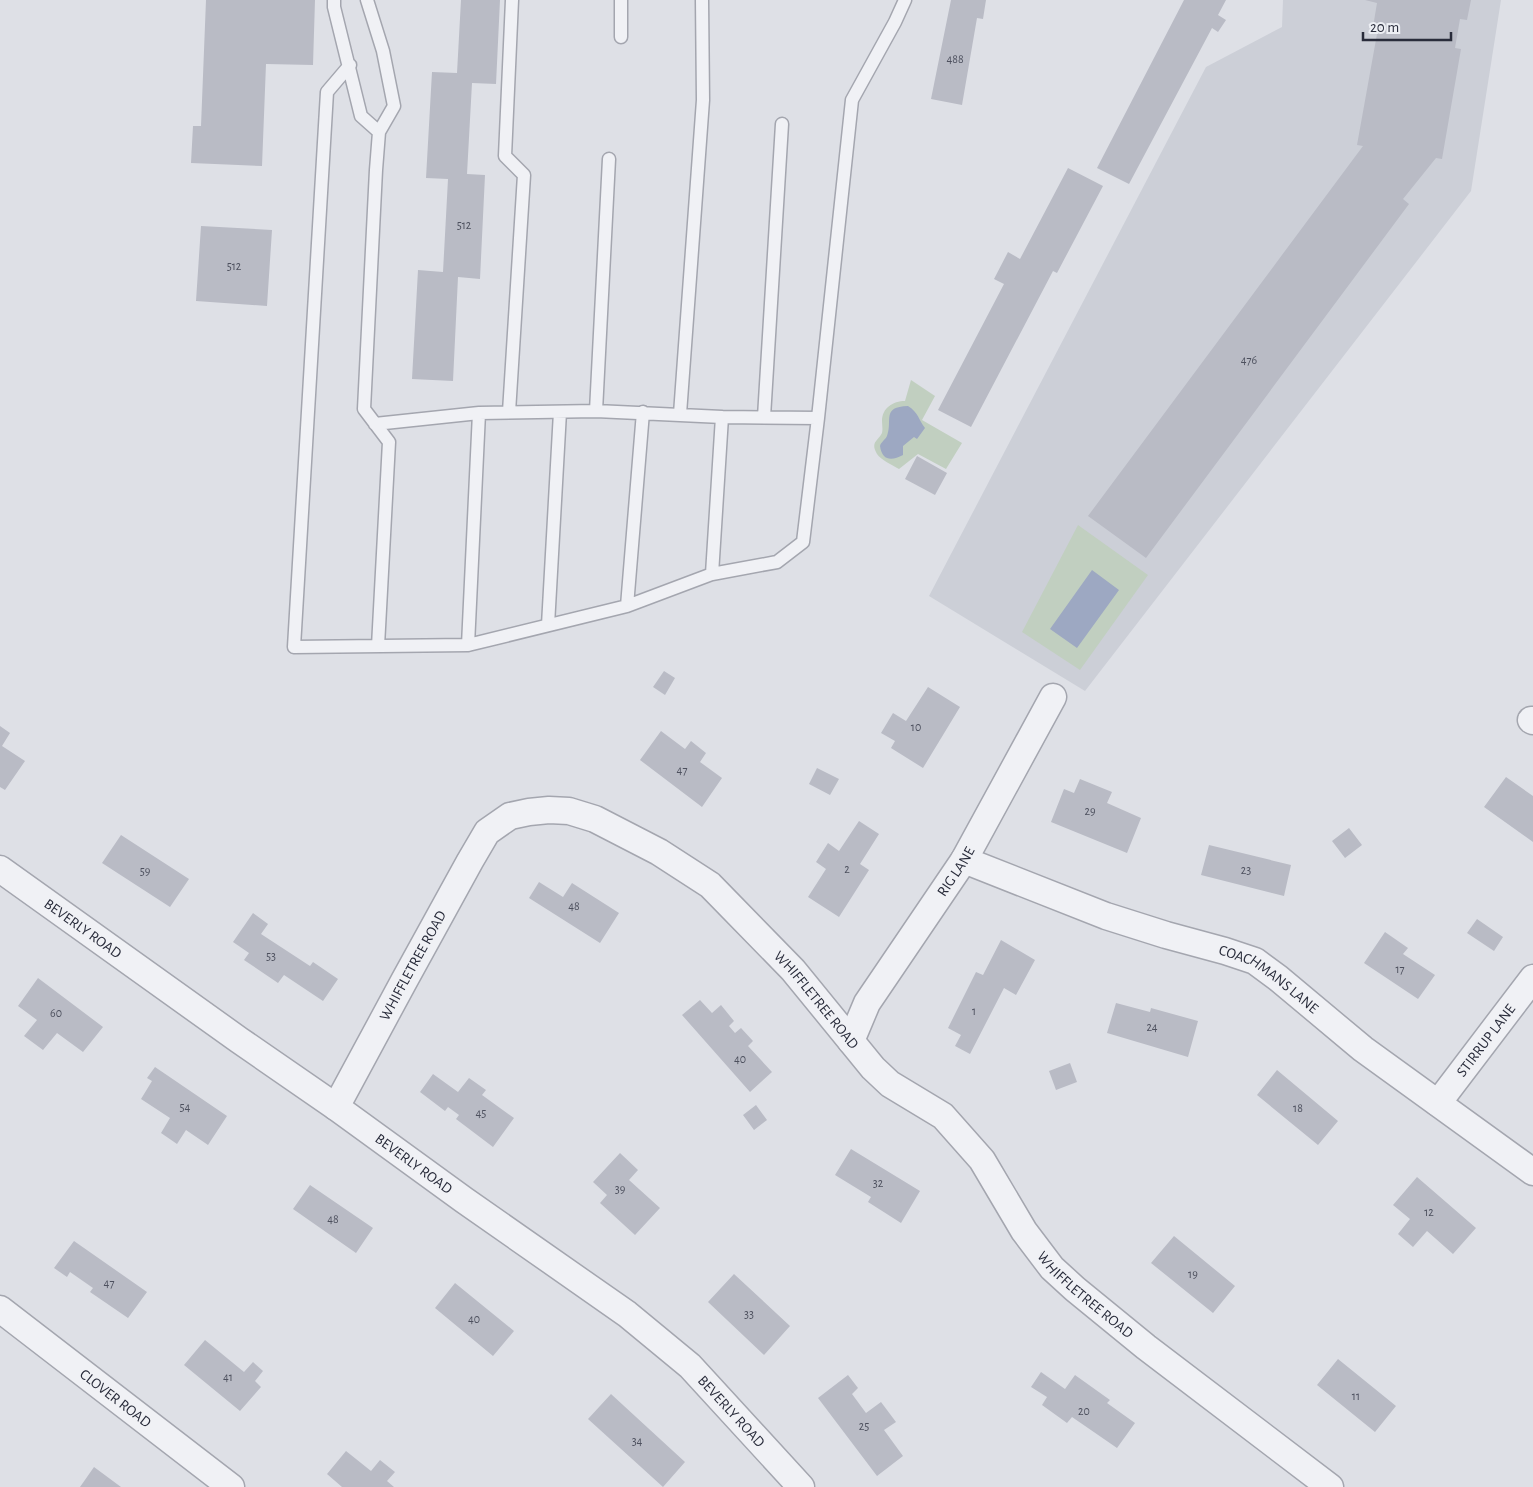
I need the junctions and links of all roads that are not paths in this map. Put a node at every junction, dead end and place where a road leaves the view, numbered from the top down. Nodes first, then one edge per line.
1 (334, 0) edge
2 (367, 0) edge
3 (512, 0) edge
4 (620, 0) edge
5 (702, 0) edge
6 (905, 0) edge
7 (621, 37) dead end
8 (350, 66) junction
9 (782, 124) dead end
10 (379, 132) junction
11 (609, 159) dead end
12 (596, 411) junction
13 (509, 412) junction
14 (560, 412) junction
15 (643, 412) junction
16 (479, 413) junction
17 (680, 414) junction
18 (722, 417) junction
19 (764, 417) junction
20 (818, 418) junction
21 (375, 424) junction
22 (712, 574) junction
23 (627, 606) junction
24 (548, 625) junction
25 (468, 645) junction
26 (378, 646) junction
27 (1053, 697) dead end
28 (964, 860) junction
29 (0, 870) edge
30 (1533, 978) edge
31 (851, 1041) junction
32 (1438, 1103) junction
33 (336, 1107) junction
34 (1533, 1172) edge
35 (0, 1309) edge
36 (231, 1487) edge
37 (801, 1487) edge
38 (1330, 1487) edge

1 - 8 lane
2 - 10 lane
3 - 13 lane
4 - 7 lane
5 - 17 lane
6 - 20 lane
8 - 10 lane
8 - 26 lane
9 - 19 lane
10 - 21 lane
11 - 12 lane
12 - 14 lane
12 - 15 lane
13 - 14 lane
13 - 16 lane
14 - 24 lane
15 - 17 lane
15 - 23 lane
16 - 21 lane
16 - 25 lane
17 - 18 lane
18 - 19 lane
18 - 22 lane
19 - 20 lane
20 - 22 lane
21 - 26 lane
22 - 23 lane
23 - 24 lane
24 - 25 lane
25 - 26 lane
27 - 28 street, RIG LANE
28 - 31 street, RIG LANE
28 - 32 street, COACHMANS LANE
29 - 33 street, BEVERLY ROAD
30 - 32 street, STIRRUP LANE
31 - 33 street, WHIFFLETREE ROAD
31 - 38 street, WHIFFLETREE ROAD
32 - 34 street, COACHMANS LANE
33 - 37 street, BEVERLY ROAD
35 - 36 street, CLOVER ROAD

